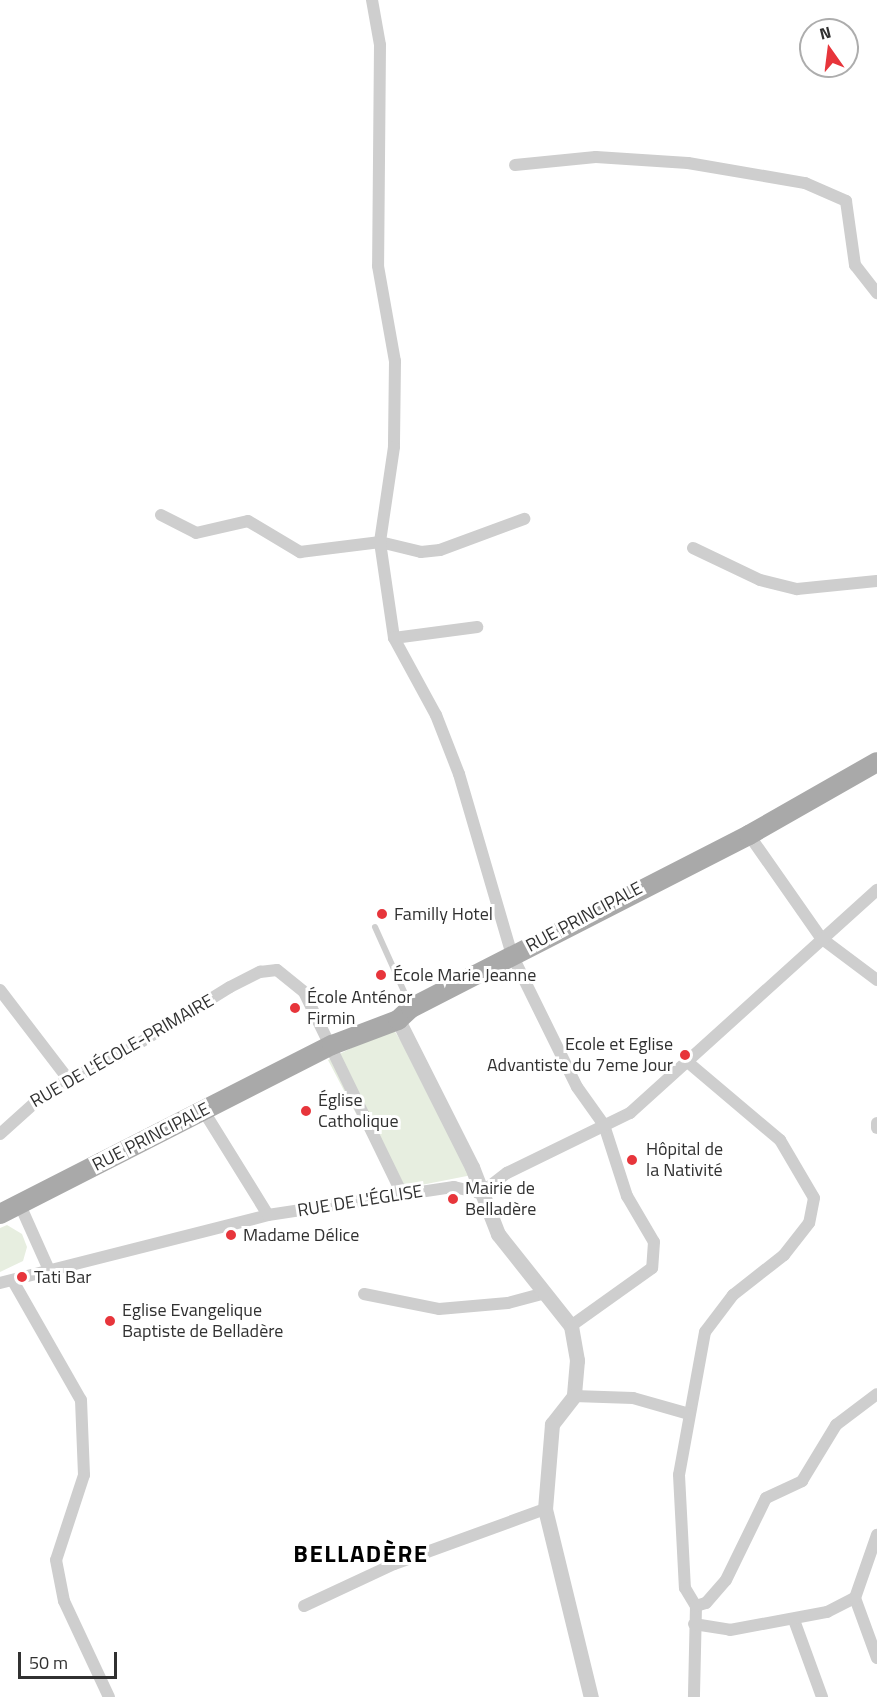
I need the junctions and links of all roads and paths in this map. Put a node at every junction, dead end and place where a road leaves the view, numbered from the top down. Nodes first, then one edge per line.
1 (372, 0) edge
2 (515, 165) dead end
3 (877, 293) edge
4 (160, 515) dead end
5 (524, 519) dead end
6 (380, 542) junction
7 (693, 548) dead end
8 (877, 581) edge
9 (477, 627) dead end
10 (394, 638) junction
11 (877, 762) edge
12 (748, 835) junction
13 (877, 890) edge
14 (375, 927) dead end
15 (820, 938) junction
16 (512, 955) junction
17 (877, 980) edge
18 (0, 990) edge
19 (404, 1014) junction
20 (332, 1045) junction
21 (690, 1064) junction
22 (68, 1079) junction
23 (203, 1110) junction
24 (877, 1123) edge
25 (604, 1125) junction
26 (877, 1128) edge
27 (0, 1134) edge
28 (481, 1193) junction
29 (402, 1194) junction
30 (20, 1205) junction
31 (0, 1214) edge
32 (268, 1215) junction
33 (50, 1272) junction
34 (13, 1281) junction
35 (0, 1283) edge
36 (545, 1293) junction
37 (364, 1294) dead end
38 (571, 1326) junction
39 (877, 1394) edge
40 (574, 1396) junction
41 (689, 1414) junction
42 (545, 1509) junction
43 (877, 1535) edge
44 (855, 1598) junction
45 (304, 1606) dead end
46 (696, 1606) junction
47 (794, 1620) junction
48 (694, 1624) junction
49 (877, 1658) edge
50 (109, 1697) edge
51 (591, 1697) edge
52 (694, 1697) edge
53 (822, 1697) edge

1 - 6 street
2 - 3 street
4 - 6 street
5 - 6 street
6 - 10 street
7 - 8 street
9 - 10 street
10 - 16 street
11 - 12 main road, RUE PRINCIPALE
12 - 15 street
12 - 16 main road, RUE PRINCIPALE
13 - 15 street
14 - 19 lane
15 - 17 street
15 - 21 street
16 - 19 main road, RUE PRINCIPALE
16 - 25 street
18 - 22 street
19 - 20 main road, RUE PRINCIPALE
19 - 28 street
20 - 22 street, RUE DE L'ÉCOLE-PRIMAIRE
20 - 23 main road, RUE PRINCIPALE
20 - 29 street, RUE DE L'ÉCOLE-PRIMAIRE
21 - 25 street
21 - 41 street
22 - 27 street, RUE DE L'ÉCOLE-PRIMAIRE
23 - 30 main road, RUE PRINCIPALE
23 - 32 street
24 - 26 street
25 - 28 street
25 - 38 street
28 - 29 street, RUE DE L'ÉGLISE
28 - 36 street
29 - 32 street, RUE DE L'ÉGLISE
30 - 31 main road, RUE PRINCIPALE
30 - 33 street
32 - 33 street, RUE DE L'ÉGLISE
33 - 34 street, RUE DE L'ÉGLISE
34 - 35 street, RUE DE L'ÉGLISE
34 - 50 street
36 - 37 street
36 - 38 street
38 - 40 street
39 - 46 street
40 - 41 street
40 - 42 street
41 - 46 street
42 - 45 street
42 - 51 street
43 - 44 street
44 - 47 street
44 - 49 street
46 - 48 street
47 - 48 street
47 - 53 street
48 - 52 street

